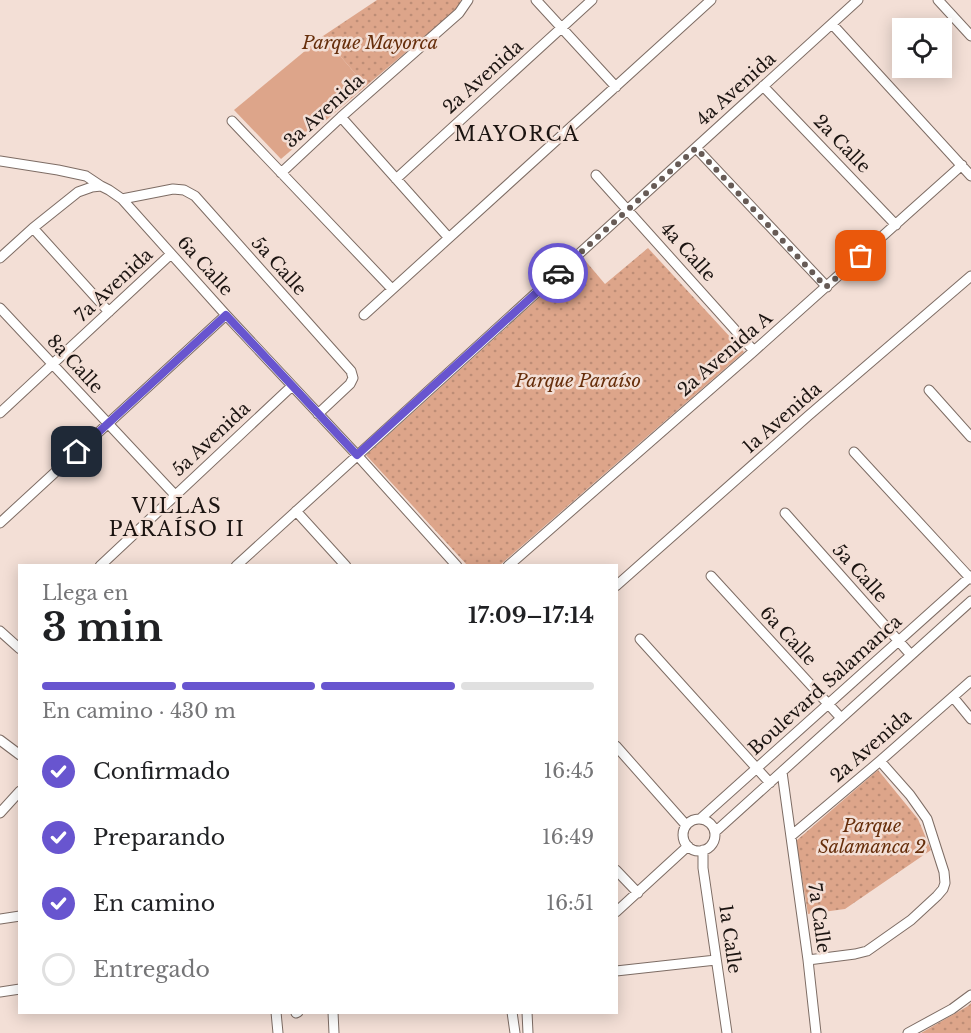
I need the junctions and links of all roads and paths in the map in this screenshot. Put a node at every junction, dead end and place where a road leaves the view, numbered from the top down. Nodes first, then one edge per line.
1 (468, 0) edge
2 (536, 0) edge
3 (592, 0) edge
4 (711, 0) edge
5 (858, 0) edge
6 (938, 0) edge
7 (832, 24) junction
8 (562, 28) junction
9 (971, 36) edge
10 (763, 86) junction
11 (616, 87) junction
12 (341, 117) junction
13 (232, 121) dead end
14 (696, 148) junction
15 (0, 161) edge
16 (962, 165) junction
17 (281, 173) junction
18 (596, 175) dead end
19 (971, 176) edge
20 (396, 179) junction
21 (97, 187) junction
22 (122, 199) junction
23 (627, 209) junction
24 (896, 225) junction
25 (33, 228) junction
26 (449, 238) junction
27 (171, 254) junction
28 (0, 258) edge
29 (971, 276) edge
30 (826, 287) junction
31 (392, 289) junction
32 (0, 308) edge
33 (109, 312) junction
34 (226, 315) junction
35 (364, 315) dead end
36 (754, 351) junction
37 (53, 364) junction
38 (292, 386) junction
39 (929, 390) dead end
40 (0, 413) edge
41 (318, 414) junction
42 (108, 424) junction
43 (971, 437) edge
44 (854, 452) dead end
45 (357, 455) junction
46 (176, 495) junction
47 (296, 511) junction
48 (785, 513) dead end
49 (0, 523) edge
50 (102, 564) edge
51 (238, 564) edge
52 (344, 564) edge
53 (455, 564) edge
54 (510, 564) edge
55 (711, 576) dead end
56 (970, 577) edge
57 (618, 584) edge
58 (971, 601) edge
59 (0, 631) edge
60 (640, 639) dead end
61 (898, 641) junction
62 (18, 645) edge
63 (911, 655) junction
64 (971, 681) edge
65 (953, 697) junction
66 (828, 704) junction
67 (841, 718) junction
68 (971, 719) edge
69 (0, 740) edge
70 (618, 748) edge
71 (18, 754) edge
72 (880, 761) junction
73 (756, 769) junction
74 (782, 772) junction
75 (770, 783) junction
76 (18, 793) edge
77 (0, 813) edge
78 (700, 819) junction
79 (686, 825) junction
80 (715, 832) junction
81 (791, 836) junction
82 (688, 846) junction
83 (703, 850) junction
84 (618, 872) edge
85 (638, 893) junction
86 (618, 910) edge
87 (18, 915) edge
88 (0, 919) edge
89 (716, 960) junction
90 (808, 960) junction
91 (618, 971) edge
92 (18, 989) edge
93 (0, 992) edge
94 (971, 995) edge
95 (276, 1014) edge
96 (333, 1014) edge
97 (512, 1014) edge
98 (527, 1014) edge
99 (278, 1033) edge
100 (334, 1033) edge
101 (515, 1033) edge
102 (528, 1033) edge
103 (727, 1033) edge
104 (816, 1033) edge
105 (908, 1033) edge

1 - 12 street, 3a Avenida
2 - 8 street
3 - 8 street, 2a Avenida
4 - 11 street
5 - 7 street, 4a Avenida
6 - 9 street
7 - 10 street, 4a Avenida
7 - 16 street
8 - 11 street
8 - 20 street, 2a Avenida
10 - 14 street, 4a Avenida
10 - 24 street, 2a Calle
11 - 26 street
12 - 17 street, 3a Avenida
12 - 20 street
13 - 17 street
14 - 23 street, 4a Avenida
14 - 30 street
15 - 21 street, 6a Calle
16 - 19 street
16 - 24 street, 2a Avenida A
17 - 31 street
18 - 23 street, 4a Calle
20 - 26 street
21 - 22 street, 6a Calle
21 - 25 street
22 - 27 street, 6a Calle
22 - 41 street, 5a Calle
23 - 36 street, 4a Calle
23 - 45 street, 4a Avenida
24 - 30 street, 2a Avenida A
25 - 28 street
25 - 33 street
26 - 31 street
27 - 33 street, 7a Avenida
27 - 34 street, 6a Calle
29 - 57 street, 1a Avenida
30 - 36 street, 2a Avenida A
31 - 35 street
32 - 37 street, 8a Calle
33 - 37 street, 7a Avenida
34 - 38 street, 6a Calle
34 - 42 street
36 - 54 street, 2a Avenida A
37 - 40 street, 7a Avenida
37 - 42 street, 8a Calle
38 - 41 street, 6a Calle
38 - 46 street, 5a Avenida
39 - 43 street
41 - 45 street, 6a Calle
42 - 46 street, 8a Calle
42 - 49 street
44 - 56 street
45 - 47 street, 4a Avenida
45 - 53 street, 6a Calle
46 - 50 street, 5a Avenida
47 - 51 street, 4a Avenida
47 - 52 street
48 - 61 street, 5a Calle
55 - 66 street, 6a Calle
56 - 61 street, Boulevard Salamanca
58 - 63 street, Boulevard Salamanca
59 - 62 street
60 - 73 street
61 - 63 street, 5a Calle
61 - 66 street, Boulevard Salamanca
63 - 67 street, Boulevard Salamanca
64 - 65 street, 2a Avenida
65 - 68 street
65 - 72 street, 2a Avenida
66 - 67 street, 6a Calle
66 - 73 street, Boulevard Salamanca
67 - 74 street, Boulevard Salamanca
69 - 71 street
70 - 79 street
72 - 81 street, 2a Avenida
72 - 90 street
73 - 75 street
73 - 78 street, Boulevard Salamanca
74 - 75 street, Boulevard Salamanca
74 - 81 street, 7a Calle
75 - 80 street, Boulevard Salamanca
76 - 77 street
78 - 79 street
78 - 80 street
79 - 82 street
80 - 83 street
81 - 90 street, 7a Calle
82 - 83 street
82 - 85 street
83 - 89 street, 1a Calle
84 - 85 street
85 - 86 street
87 - 88 street
89 - 91 street
89 - 103 street, 1a Calle
90 - 104 street, 7a Calle
92 - 93 street
94 - 105 street
95 - 99 street
96 - 100 street
97 - 101 street
98 - 102 street

